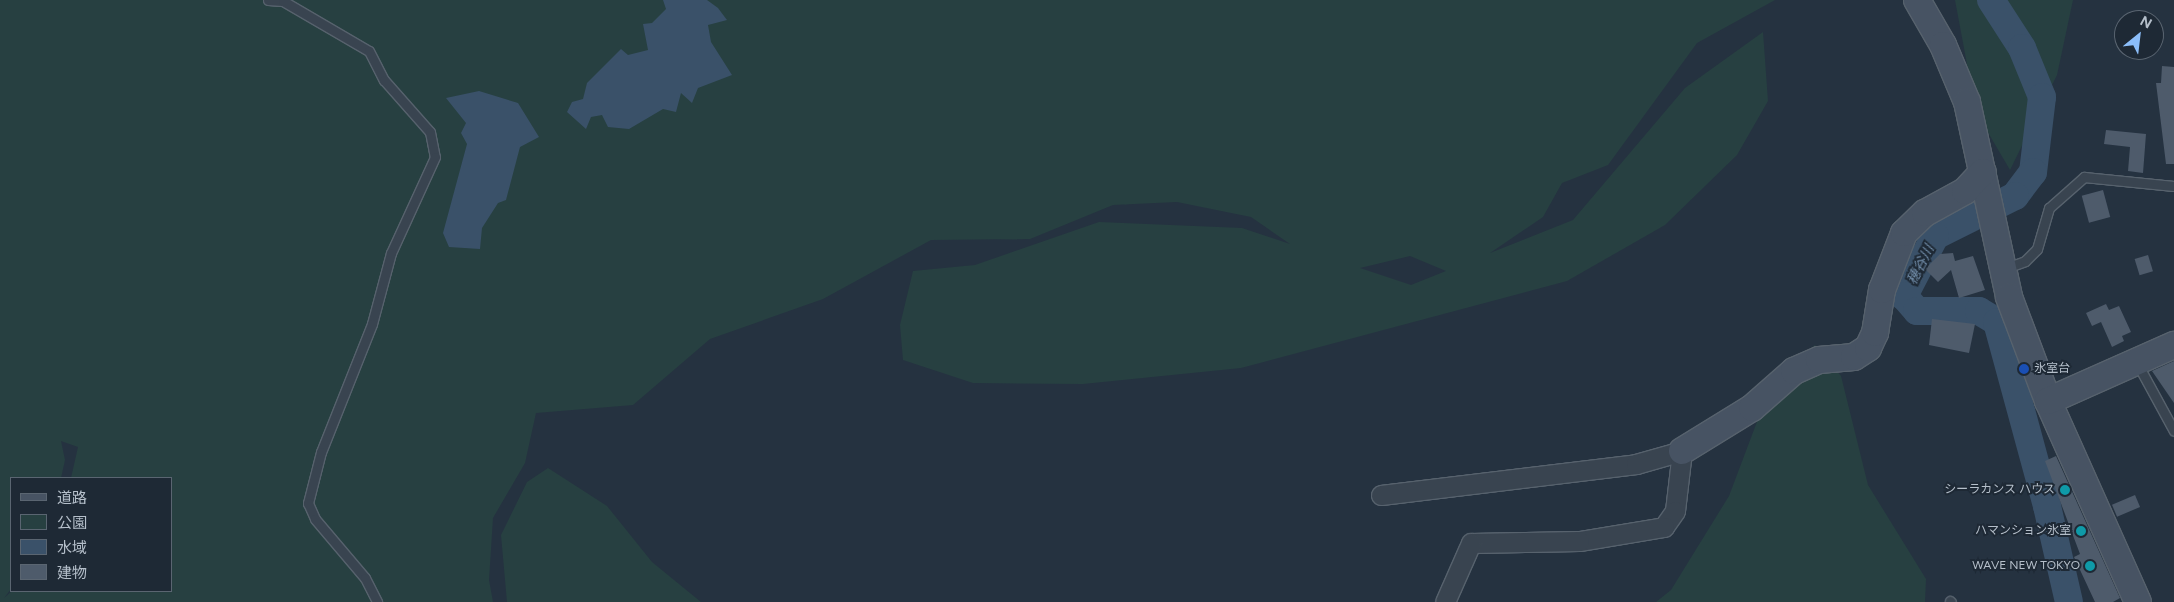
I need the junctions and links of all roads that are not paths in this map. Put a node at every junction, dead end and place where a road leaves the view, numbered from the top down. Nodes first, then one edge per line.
1 (268, 0) edge
2 (1917, 0) edge
3 (1985, 181) junction
4 (2174, 186) edge
5 (2003, 269) junction
6 (2174, 345) edge
7 (2137, 363) junction
8 (2048, 401) junction
9 (2174, 431) edge
10 (1682, 451) junction
11 (1381, 495) dead end
12 (377, 602) edge
13 (1445, 602) edge
14 (2138, 602) edge

1 - 12 lane
2 - 3 street
3 - 5 street
3 - 10 street
4 - 5 lane
5 - 8 street
6 - 7 street
7 - 8 street
7 - 9 lane
8 - 14 street
10 - 11 street
10 - 13 street

